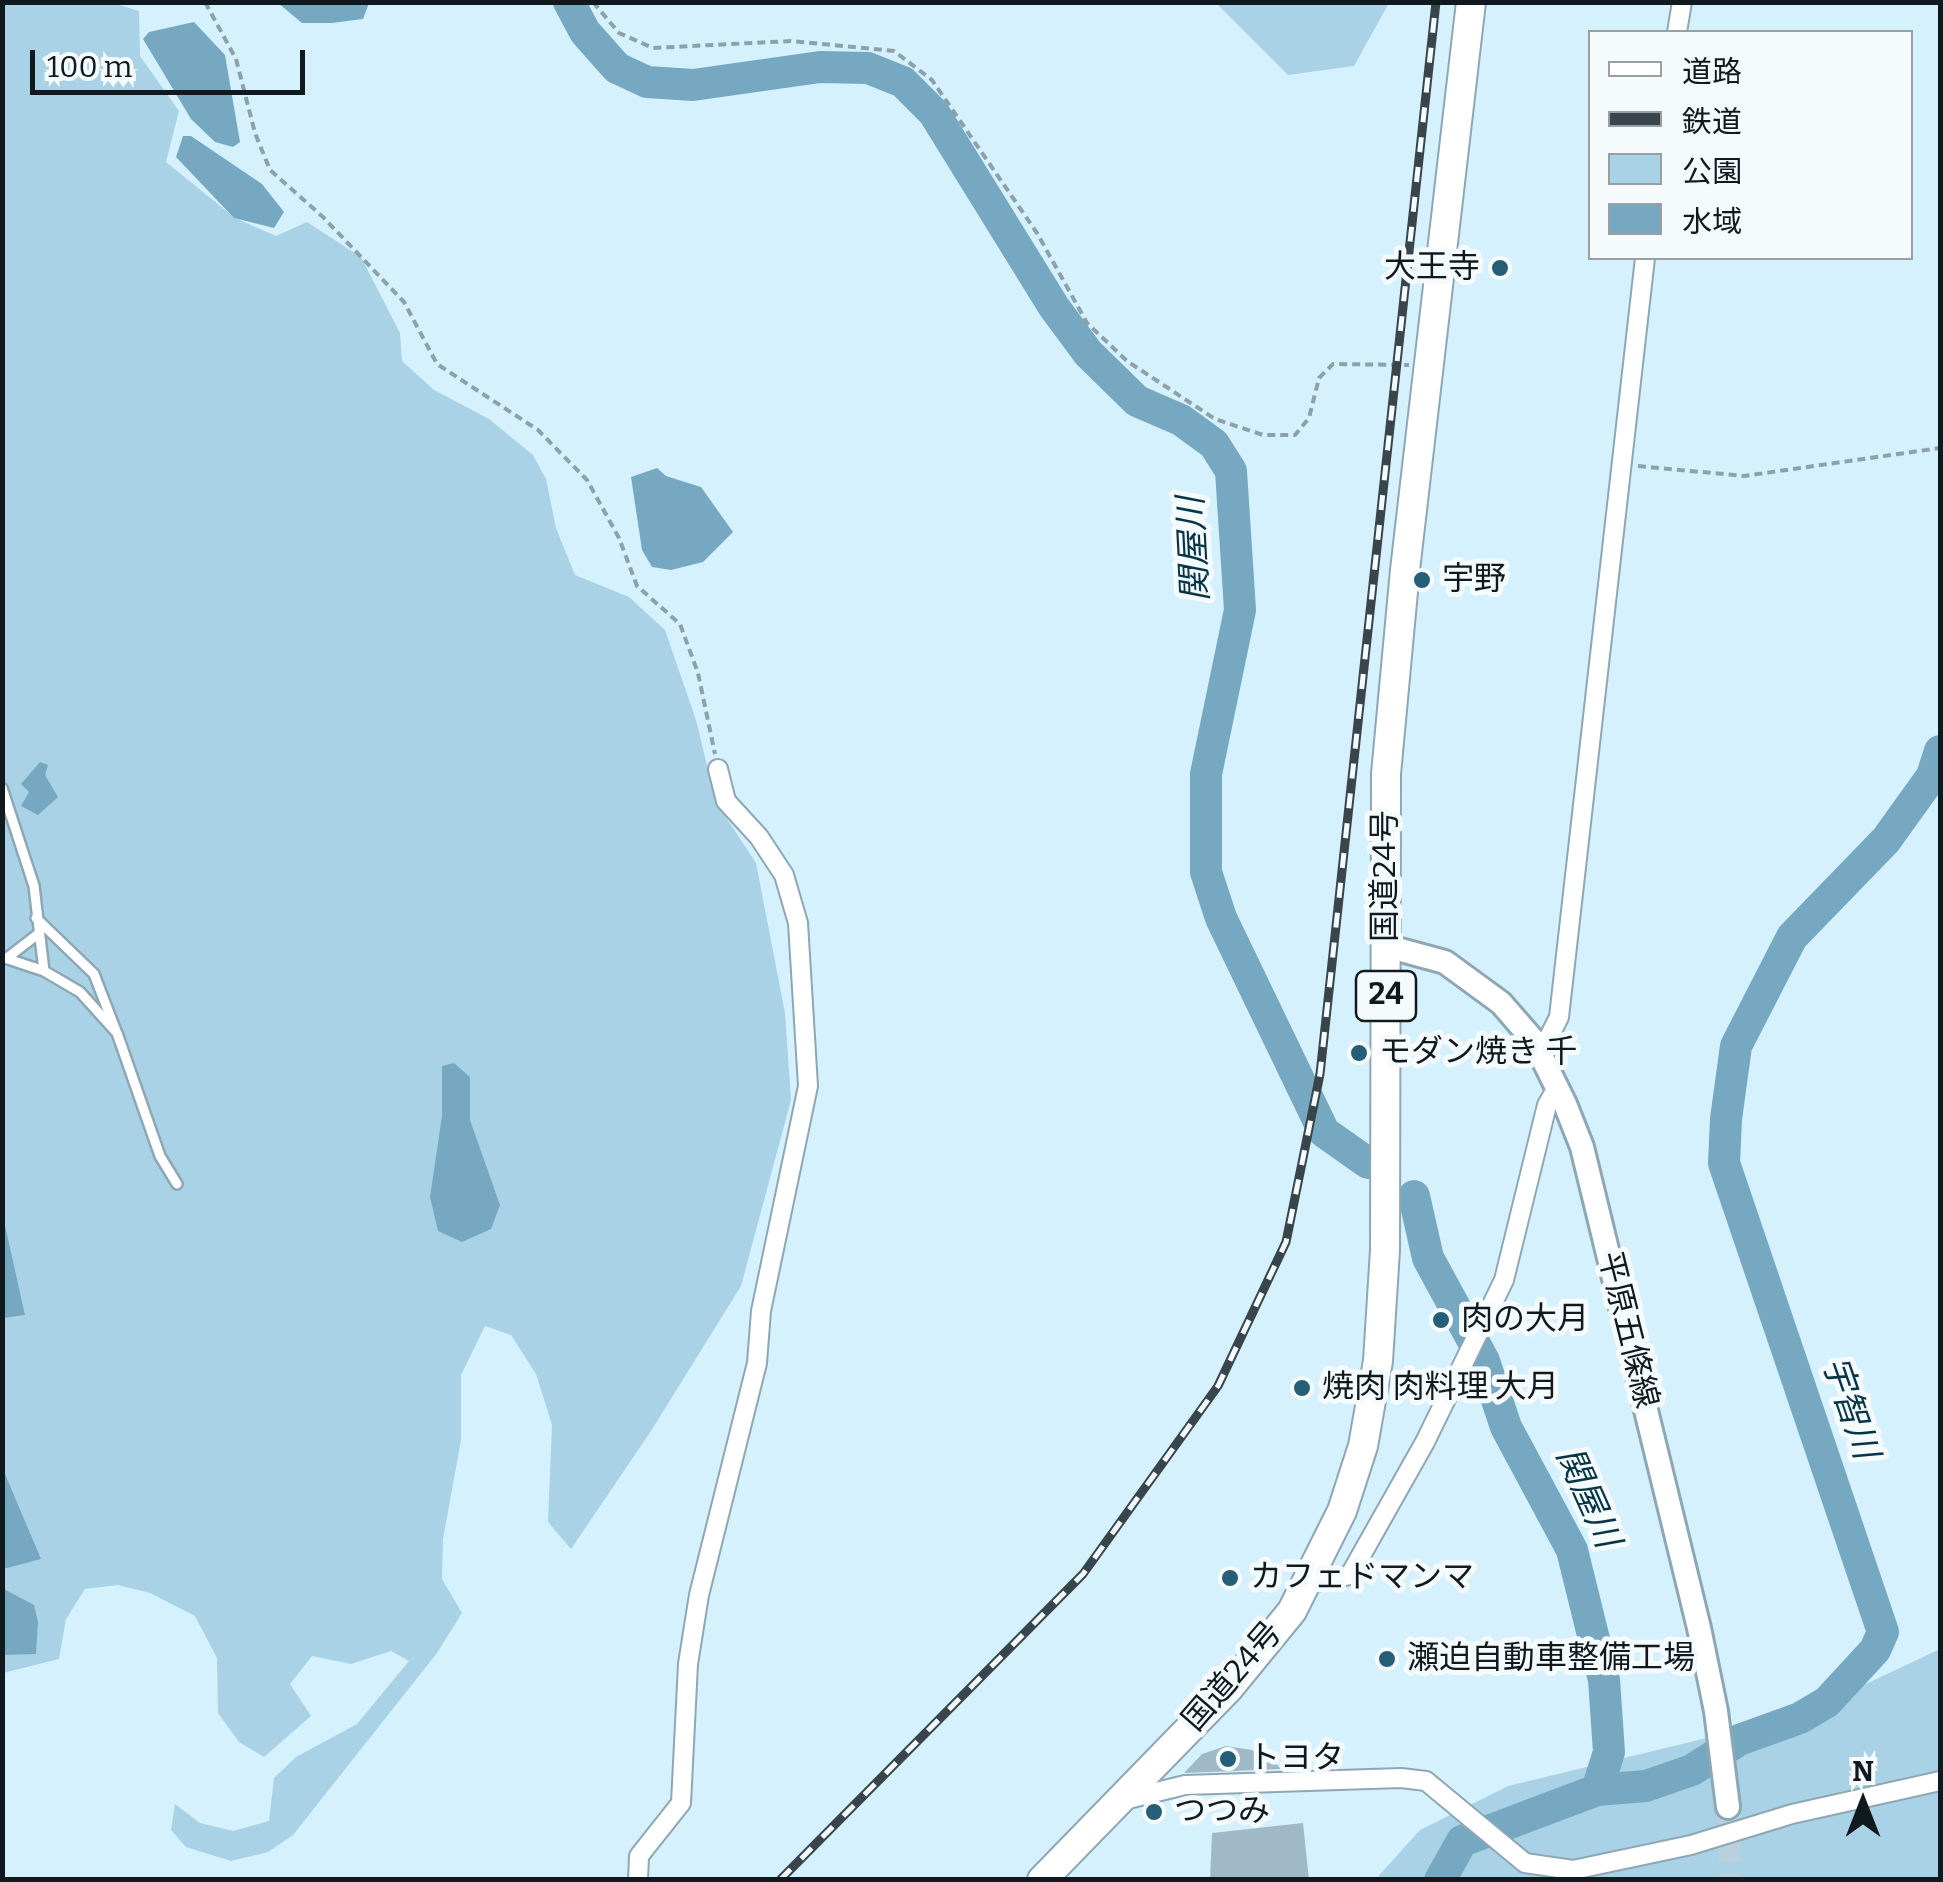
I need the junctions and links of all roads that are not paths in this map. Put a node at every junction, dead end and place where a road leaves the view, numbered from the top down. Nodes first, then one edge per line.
1 (1471, 2) edge
2 (1682, 2) edge
3 (1677, 30) edge
4 (1645, 260) edge
5 (718, 768) road end
6 (2, 788) edge
7 (36, 918) junction
8 (38, 934) junction
9 (1386, 946) junction
10 (5, 958) edge
11 (44, 971) junction
12 (117, 1034) junction
13 (1541, 1053) junction
14 (1558, 1086) junction
15 (176, 1184) dead end
16 (1307, 1584) junction
17 (1940, 1781) edge
18 (1119, 1802) junction
19 (1728, 1806) tunnel mouth
20 (638, 1880) edge
21 (1042, 1880) edge

1 - 9 highway, 国道24号 / 24
2 - 3 street
4 - 13 street
5 - 20 street
6 - 7 lane
7 - 8 lane
7 - 12 lane
8 - 10 lane
8 - 11 lane
9 - 13 main road, 平原五條線
9 - 16 highway, 国道24号 / 24
10 - 11 lane
11 - 12 lane
12 - 15 lane
13 - 14 main road, 平原五條線
14 - 16 street
14 - 19 main road, 平原五條線
16 - 18 highway, 国道24号 / 24
17 - 18 street
18 - 21 highway, 国道24号 / 24

